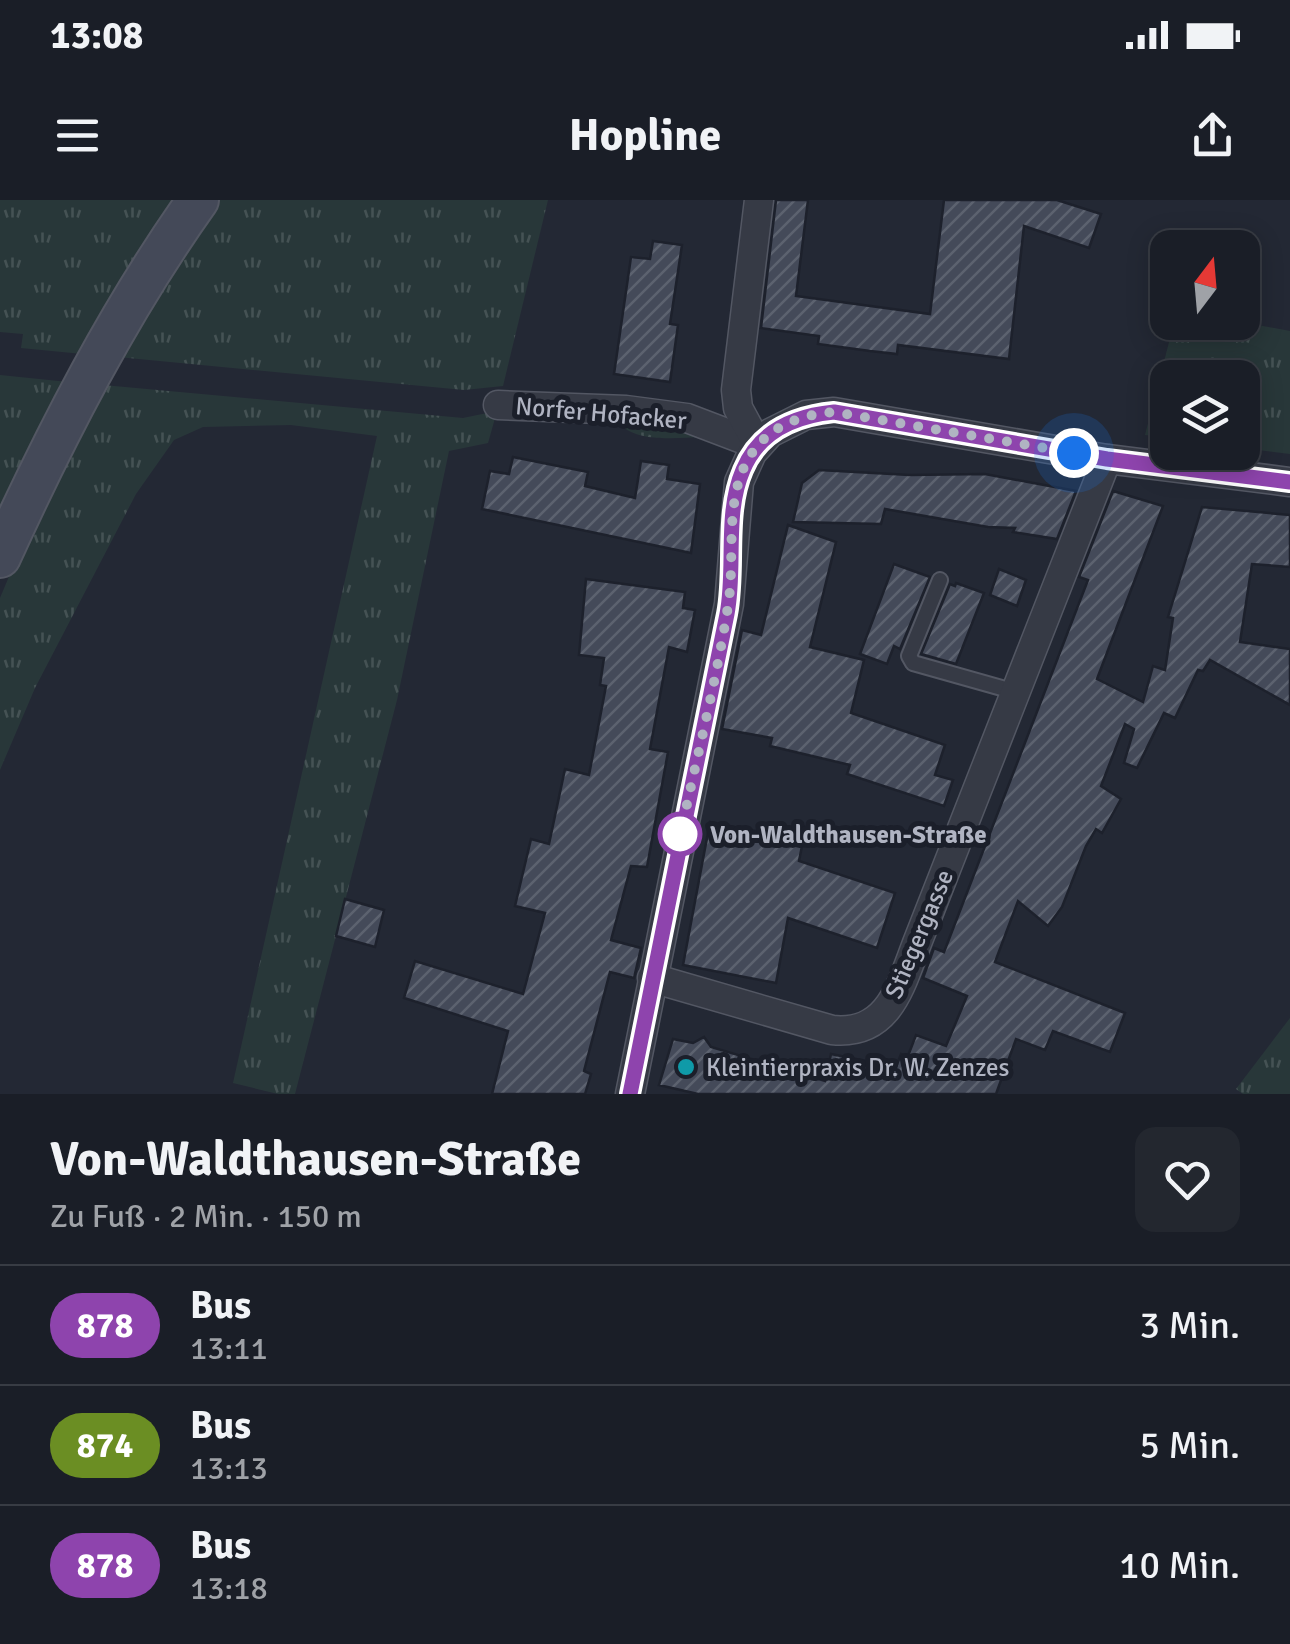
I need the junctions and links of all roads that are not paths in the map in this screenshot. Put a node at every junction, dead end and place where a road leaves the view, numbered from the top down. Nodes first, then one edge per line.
1 (198, 200) edge
2 (759, 200) edge
3 (498, 405) dead end
4 (758, 445) junction
5 (1107, 459) junction
6 (1290, 482) edge
7 (0, 557) edge
8 (940, 580) dead end
9 (1016, 692) junction
10 (652, 978) junction
11 (630, 1094) edge

1 - 7 main road
2 - 4 street
3 - 4 street, Norfer Hofacker
4 - 5 street
4 - 10 street
5 - 6 street
5 - 9 street, Stiegergasse
8 - 9 lane
9 - 10 street, Stiegergasse
10 - 11 street

